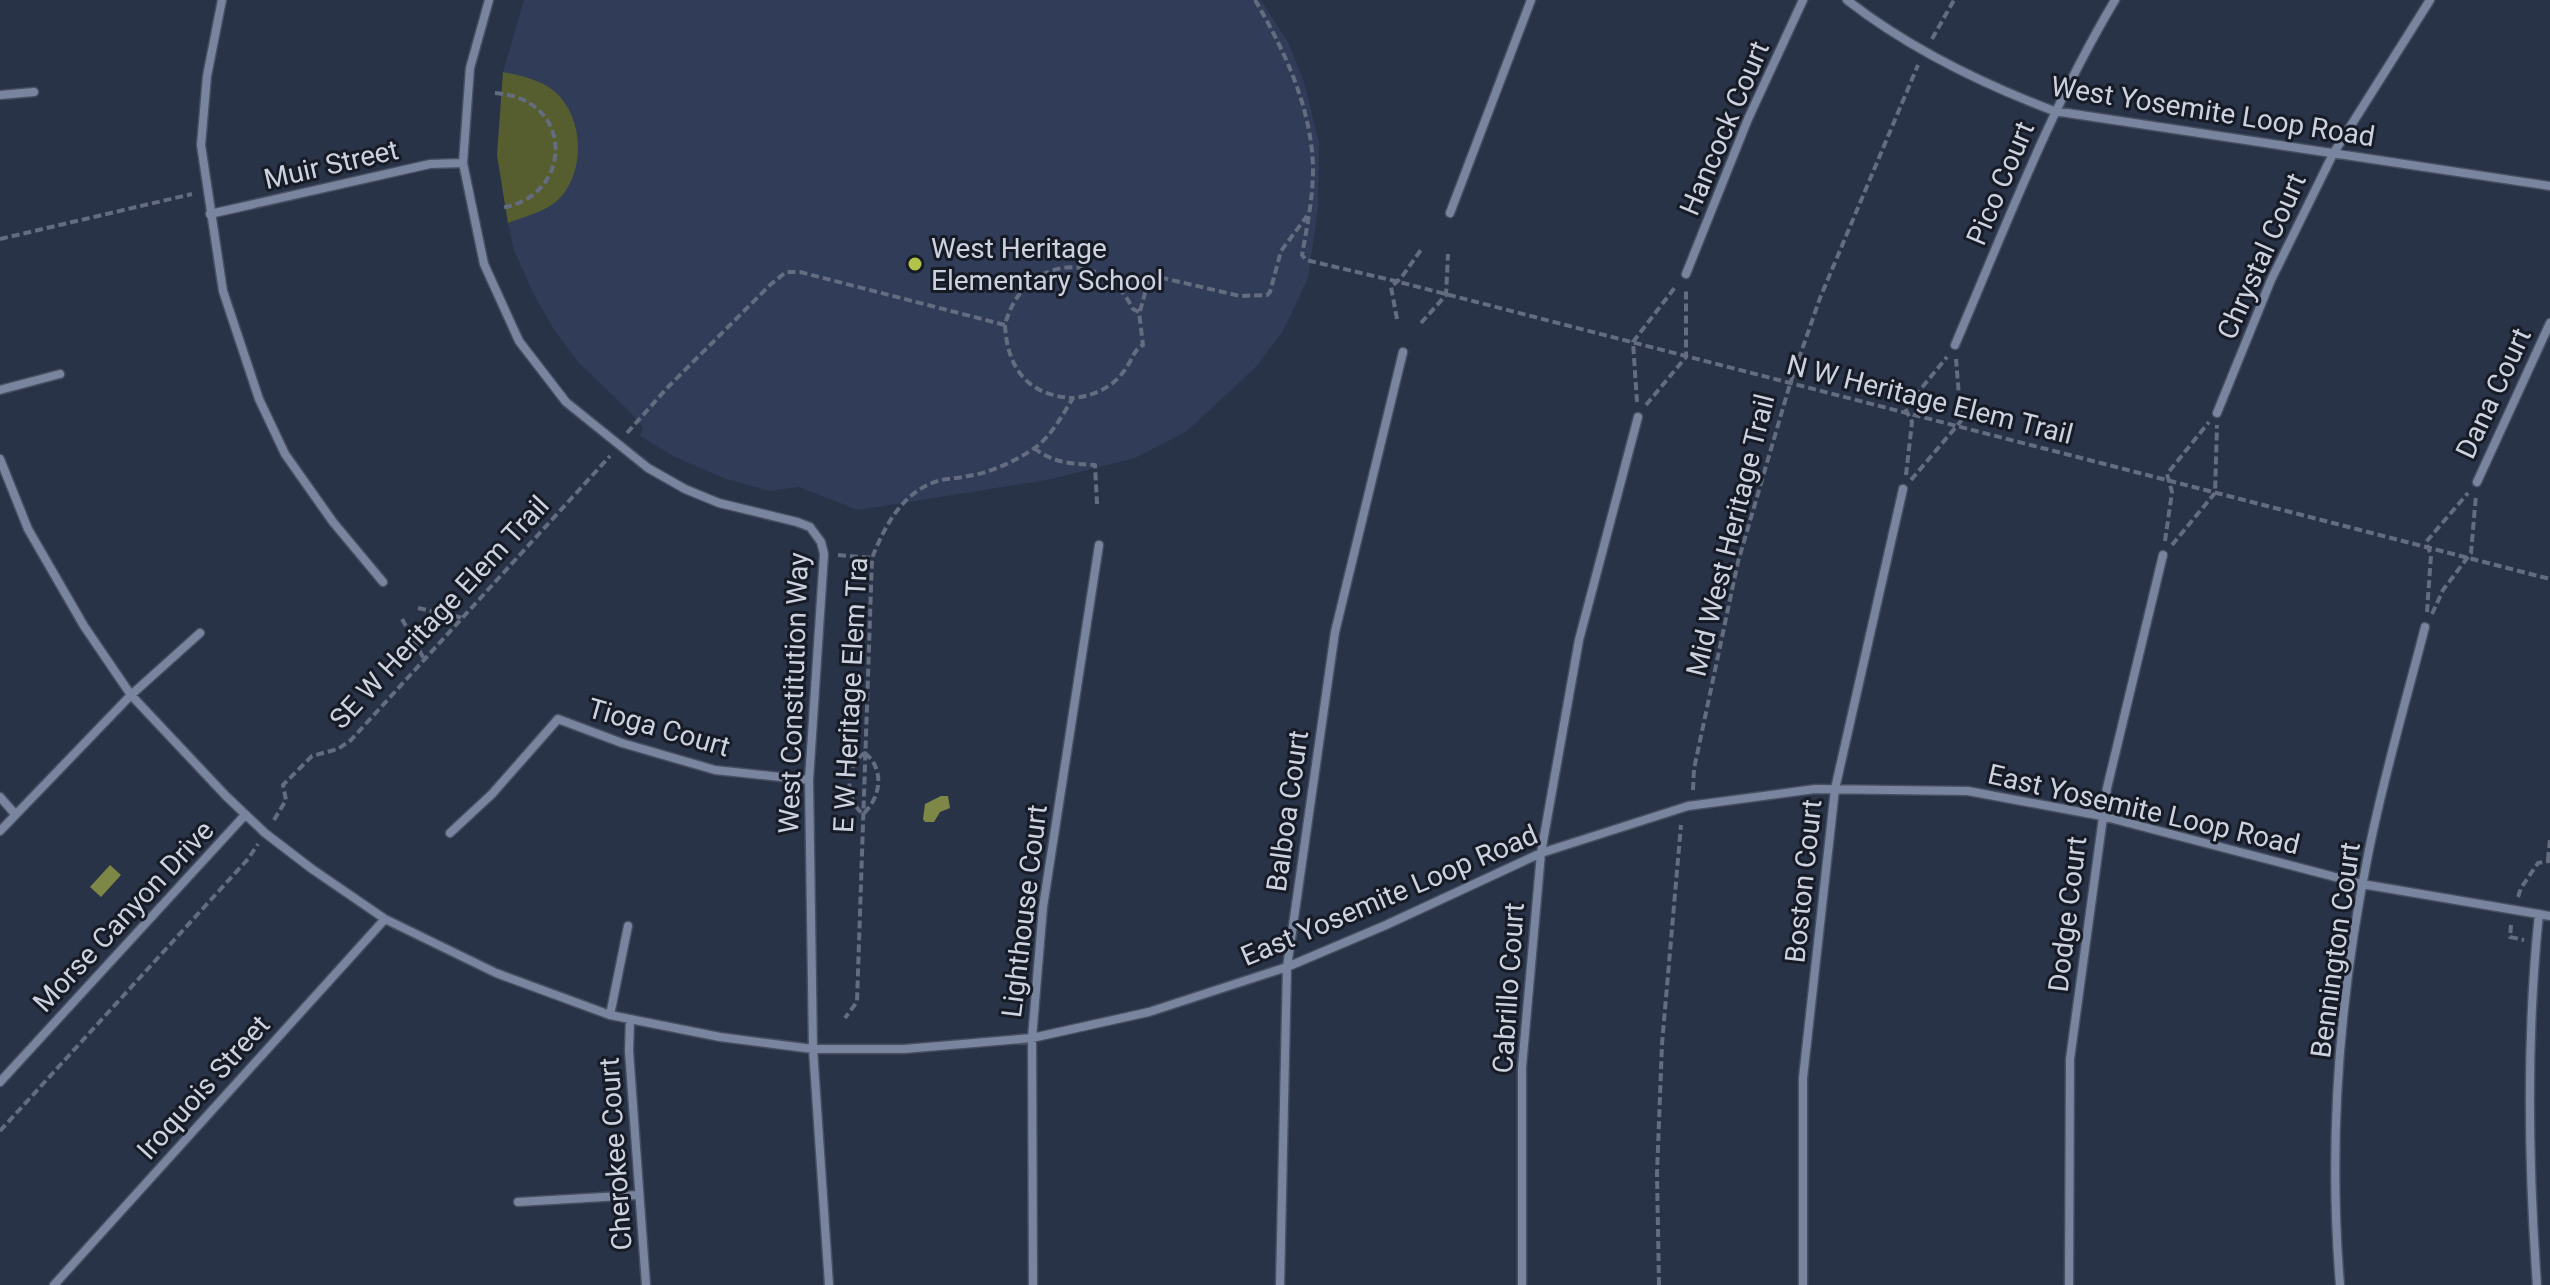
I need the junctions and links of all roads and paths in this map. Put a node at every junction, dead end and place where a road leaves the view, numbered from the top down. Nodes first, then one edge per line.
1 (222, 0) edge
2 (489, 0) edge
3 (1255, 0) edge
4 (1531, 0) edge
5 (1803, 0) edge
6 (1847, 0) edge
7 (1954, 0) edge
8 (2115, 0) edge
9 (2430, 0) edge
10 (1939, 26) dead end
11 (1912, 78) dead end
12 (34, 92) dead end
13 (495, 93) dead end
14 (0, 95) edge
15 (2054, 111) junction
16 (2333, 154) junction
17 (463, 163) junction
18 (2550, 186) edge
19 (206, 191) junction
20 (500, 208) dead end
21 (1450, 213) dead end
22 (210, 214) junction
23 (1309, 215) junction
24 (0, 239) edge
25 (1423, 247) dead end
26 (1448, 254) dead end
27 (1686, 274) junction
28 (1395, 281) junction
29 (1446, 295) junction
30 (1139, 312) junction
31 (1397, 319) dead end
32 (1421, 323) dead end
33 (2550, 323) edge
34 (1005, 325) junction
35 (1633, 342) junction
36 (1955, 345) junction
37 (1403, 352) dead end
38 (1686, 357) junction
39 (60, 374) dead end
40 (1790, 384) junction
41 (0, 390) edge
42 (1073, 398) junction
43 (2217, 413) junction
44 (1909, 414) junction
45 (1638, 417) junction
46 (636, 420) dead end
47 (1958, 427) junction
48 (1034, 448) junction
49 (0, 459) edge
50 (600, 468) dead end
51 (2168, 481) junction
52 (2477, 482) junction
53 (1903, 489) junction
54 (2215, 493) junction
55 (1097, 504) dead end
56 (1099, 545) dead end
57 (2427, 546) junction
58 (824, 554) junction
59 (2163, 555) junction
60 (2468, 557) junction
61 (872, 558) junction
62 (2550, 579) edge
63 (383, 582) dead end
64 (418, 608) dead end
65 (463, 618) junction
66 (402, 619) dead end
67 (2425, 627) junction
68 (200, 633) dead end
69 (424, 660) junction
70 (131, 695) junction
71 (865, 753) junction
72 (809, 780) junction
73 (1695, 785) dead end
74 (1835, 789) junction
75 (0, 797) edge
76 (281, 809) dead end
77 (15, 814) junction
78 (863, 814) junction
79 (245, 815) junction
80 (2102, 816) junction
81 (0, 831) edge
82 (1678, 831) dead end
83 (450, 833) dead end
84 (2550, 839) edge
85 (1541, 853) junction
86 (248, 859) dead end
87 (2549, 860) edge
88 (2362, 884) junction
89 (2521, 888) dead end
90 (2539, 914) junction
91 (2550, 916) edge
92 (385, 919) junction
93 (628, 926) dead end
94 (1287, 967) junction
95 (610, 1015) junction
96 (845, 1018) dead end
97 (630, 1020) junction
98 (1032, 1038) junction
99 (813, 1049) junction
100 (0, 1082) edge
101 (0, 1131) edge
102 (638, 1195) junction
103 (518, 1202) dead end
104 (54, 1285) edge
105 (646, 1285) edge
106 (829, 1285) edge
107 (1033, 1285) edge
108 (1280, 1285) edge
109 (1522, 1285) edge
110 (1659, 1285) edge
111 (1803, 1285) edge
112 (2069, 1285) edge
113 (2340, 1285) edge
114 (2537, 1285) edge

1 - 19 street
2 - 17 street, West Constitution Way
3 - 23 path
4 - 21 street
5 - 27 street, Hancock Court
6 - 15 street, West Yosemite Loop Road
7 - 10 path
8 - 15 street, Pico Court
9 - 16 street, Chrystal Court
11 - 40 path, Mid West Heritage Trail
12 - 14 street
13 - 20 path
15 - 16 street, West Yosemite Loop Road
15 - 36 street, Pico Court
16 - 18 street, West Yosemite Loop Road
16 - 43 street, Chrystal Court
17 - 22 street, Muir Street
17 - 58 street, West Constitution Way
19 - 22 street
19 - 24 path
22 - 63 street
23 - 28 path, N W Heritage Elem Trail
23 - 30 path
25 - 28 path
26 - 29 path
27 - 35 path
27 - 38 path
28 - 29 path, N W Heritage Elem Trail
28 - 31 path
29 - 32 path
29 - 35 path, N W Heritage Elem Trail
30 - 34 path
30 - 42 path
33 - 52 street, Dana Court
34 - 42 path
34 - 46 path
35 - 38 path, N W Heritage Elem Trail
35 - 45 path
36 - 44 path
36 - 47 path
37 - 94 street, Balboa Court
38 - 40 path, N W Heritage Elem Trail
38 - 45 path
39 - 41 street
40 - 44 path, N W Heritage Elem Trail
40 - 73 path, Mid West Heritage Trail
42 - 48 path, E W Heritage Elem Tra
43 - 51 path
43 - 54 path
44 - 47 path, N W Heritage Elem Trail
44 - 53 path
45 - 85 street, Cabrillo Court
47 - 51 path, N W Heritage Elem Trail
47 - 53 path
48 - 55 path
48 - 61 path, E W Heritage Elem Tra
49 - 70 street, East Yosemite Loop Road
50 - 65 path, SE W Heritage Elem Trail
51 - 54 path, N W Heritage Elem Trail
51 - 59 path
52 - 57 path
52 - 60 path
53 - 74 street, Boston Court
54 - 57 path, N W Heritage Elem Trail
54 - 59 path
56 - 98 street, Lighthouse Court
57 - 60 path, N W Heritage Elem Trail
57 - 67 path
58 - 61 path
58 - 72 street, West Constitution Way
59 - 80 street, Dodge Court
60 - 62 path, N W Heritage Elem Trail
60 - 67 path
61 - 71 path, E W Heritage Elem Tra
64 - 65 path
65 - 69 path, SE W Heritage Elem Trail
66 - 69 path
67 - 88 street, Bennington Court
68 - 70 street
69 - 76 path, SE W Heritage Elem Trail
70 - 77 street
70 - 79 street, East Yosemite Loop Road
71 - 78 path, E W Heritage Elem Tra
71 - 78 path
71 - 78 path
72 - 83 street, Tioga Court
72 - 99 street, West Constitution Way
74 - 80 street, East Yosemite Loop Road
74 - 85 street, East Yosemite Loop Road
74 - 111 street, Boston Court
75 - 77 street
77 - 81 street
78 - 96 path, E W Heritage Elem Tra
79 - 92 street, East Yosemite Loop Road
79 - 100 street, Morse Canyon Drive
80 - 88 street, East Yosemite Loop Road
80 - 112 street, Dodge Court
82 - 110 path
84 - 87 path
85 - 94 street, East Yosemite Loop Road
85 - 109 street, Cabrillo Court
86 - 101 path
87 - 89 path
88 - 90 street, East Yosemite Loop Road
88 - 113 street, Bennington Court
90 - 91 street, East Yosemite Loop Road
90 - 114 street
92 - 95 street, East Yosemite Loop Road
92 - 104 street, Iroquois Street
93 - 95 street
94 - 98 street, East Yosemite Loop Road
94 - 108 street, Balboa Court
95 - 97 street, East Yosemite Loop Road
97 - 99 street, East Yosemite Loop Road
97 - 102 street, Cherokee Court
98 - 99 street, East Yosemite Loop Road
98 - 107 street, Lighthouse Court
99 - 106 street, West Constitution Way
102 - 103 street
102 - 105 street, Cherokee Court

